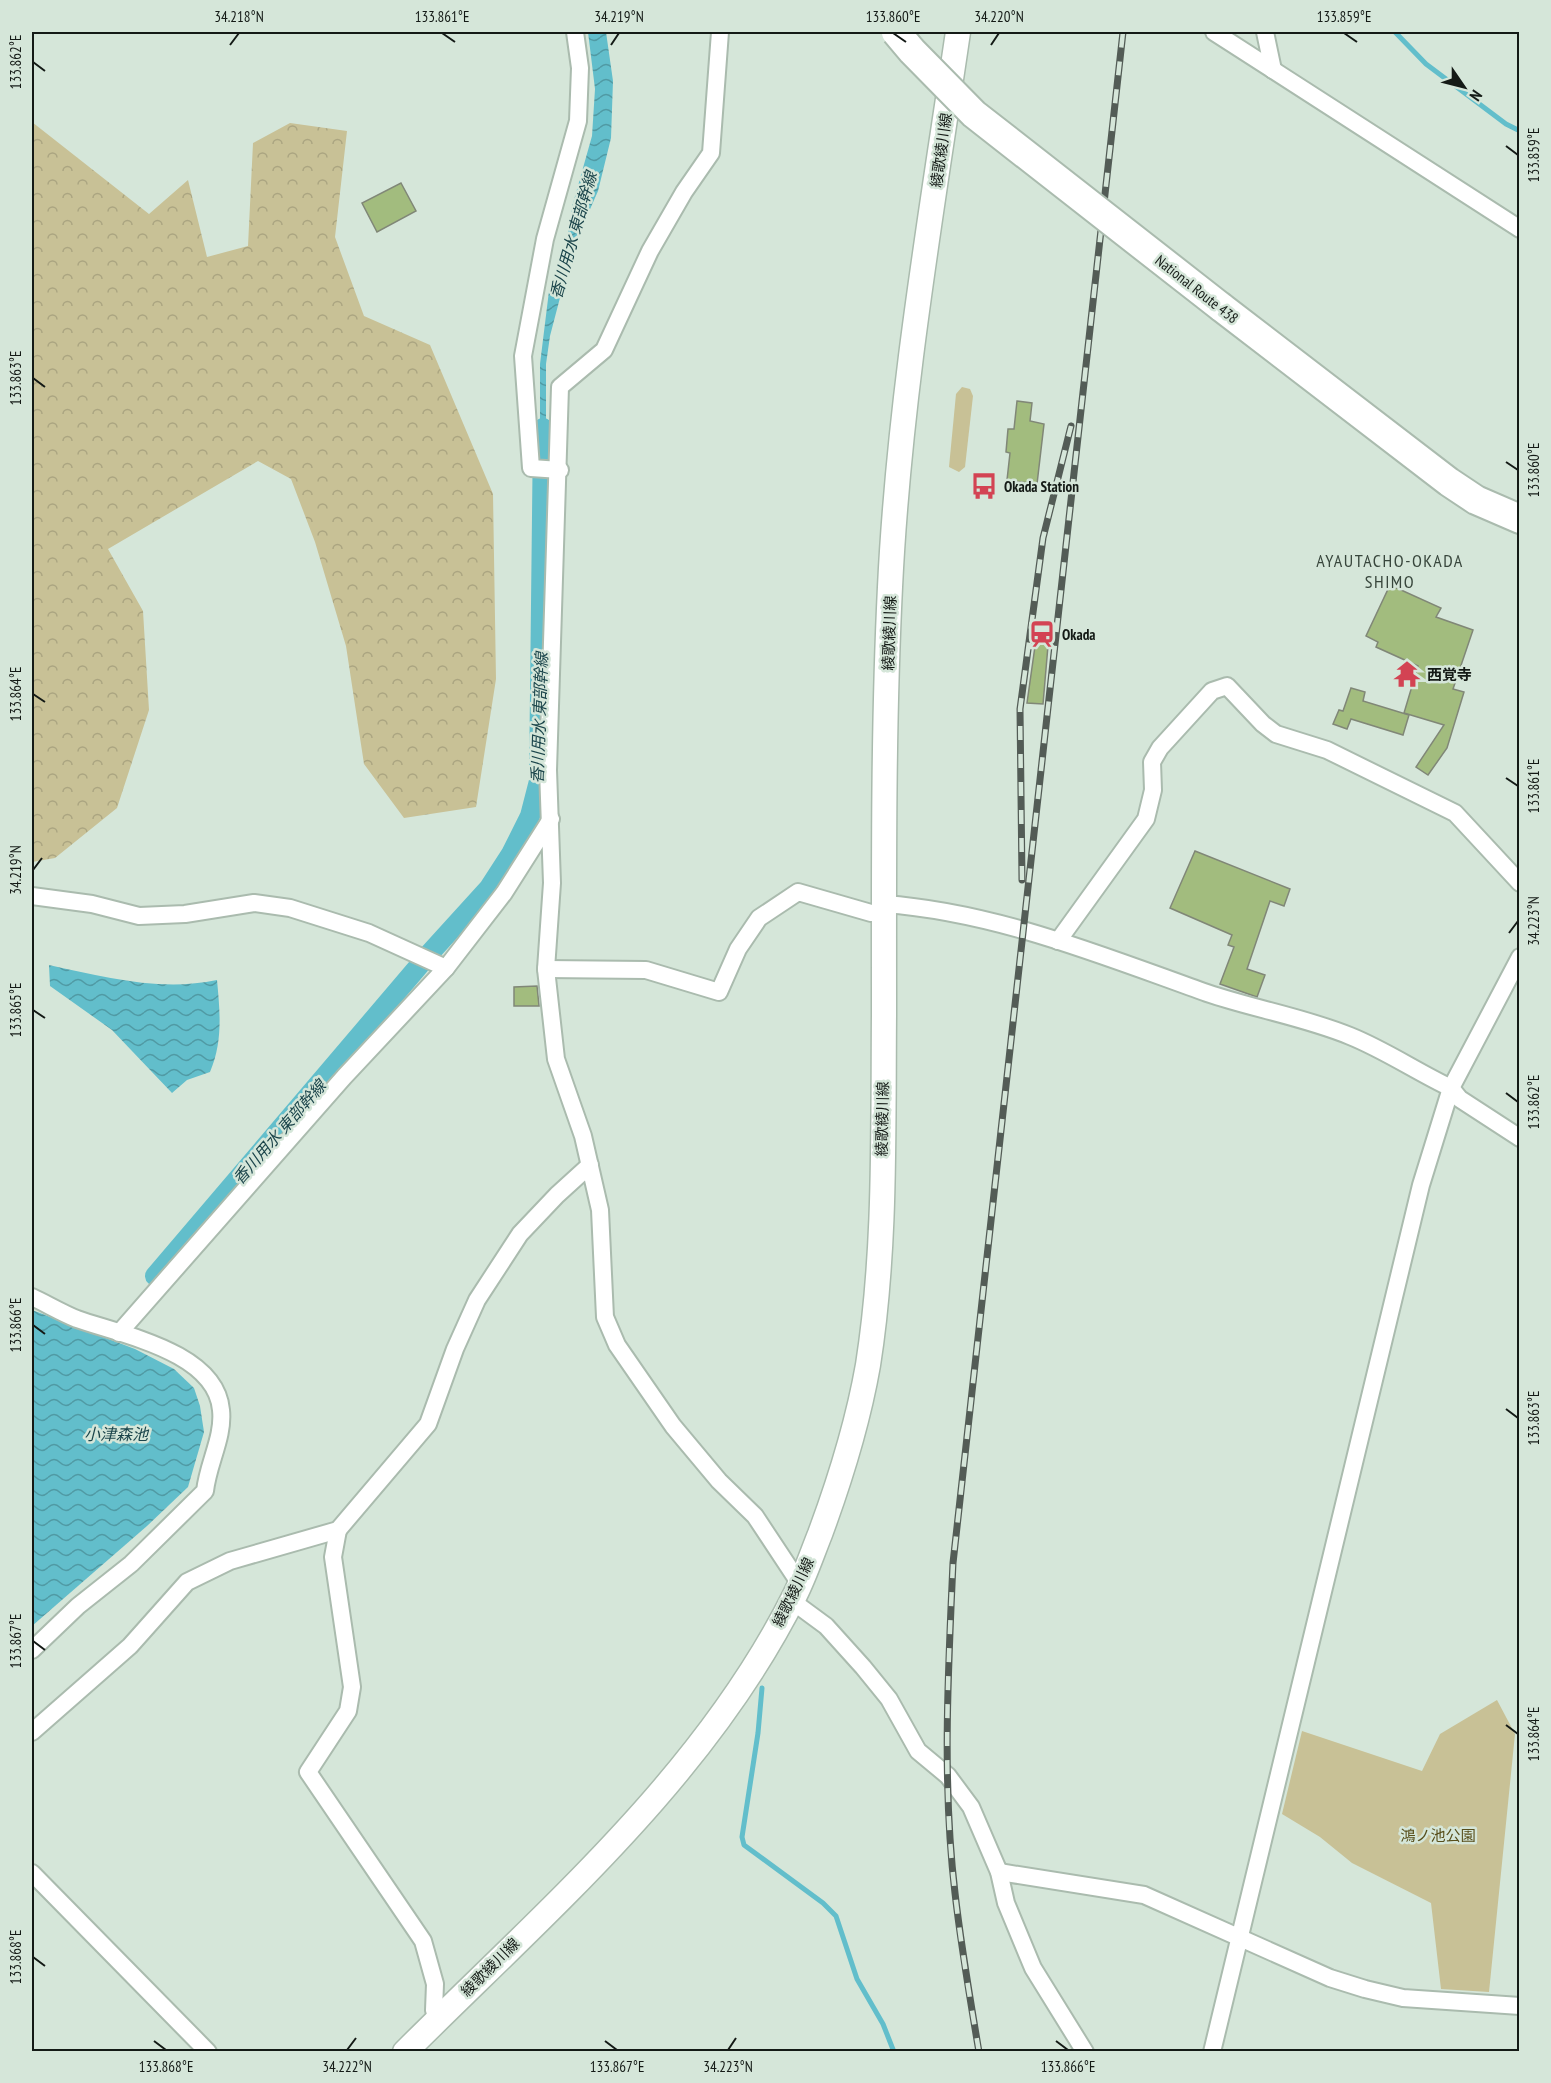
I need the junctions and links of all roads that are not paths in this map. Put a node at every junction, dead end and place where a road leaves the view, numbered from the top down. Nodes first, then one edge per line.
1 (575, 32) edge
2 (720, 32) edge
3 (896, 32) edge
4 (958, 32) edge
5 (1214, 32) edge
6 (1265, 32) edge
7 (1273, 70) junction
8 (1520, 229) edge
9 (548, 469) junction
10 (1520, 519) edge
11 (551, 819) junction
12 (1520, 883) edge
13 (32, 896) edge
14 (884, 909) junction
15 (1058, 941) junction
16 (1520, 957) edge
17 (446, 968) junction
18 (546, 969) junction
19 (1451, 1088) junction
20 (1520, 1138) edge
21 (590, 1165) junction
22 (32, 1297) edge
23 (119, 1333) junction
24 (338, 1530) junction
25 (796, 1593) junction
26 (32, 1650) edge
27 (32, 1732) edge
28 (999, 1872) junction
29 (32, 1873) edge
30 (1239, 1937) junction
31 (1520, 2006) edge
32 (437, 2019) junction
33 (413, 2049) edge
34 (208, 2052) edge
35 (1085, 2052) edge
36 (1212, 2052) edge

1 - 9 street
2 - 9 street
3 - 10 highway, National Route 438, bridge
4 - 14 main road, 綾歌綾川線
5 - 7 street
6 - 7 street
7 - 8 street
9 - 11 street
11 - 17 street
11 - 18 street
12 - 15 street
13 - 17 street
14 - 15 street
14 - 18 street
14 - 25 main road, 綾歌綾川線
15 - 19 street
16 - 19 street
17 - 23 street
18 - 21 street
19 - 20 street
19 - 30 street
21 - 24 street
21 - 25 street
22 - 23 street
23 - 26 street
24 - 27 street
24 - 32 street
25 - 28 street
25 - 32 main road, 綾歌綾川線
28 - 30 street
28 - 35 street
29 - 34 street
30 - 31 street
30 - 36 street
32 - 33 main road, 綾歌綾川線

